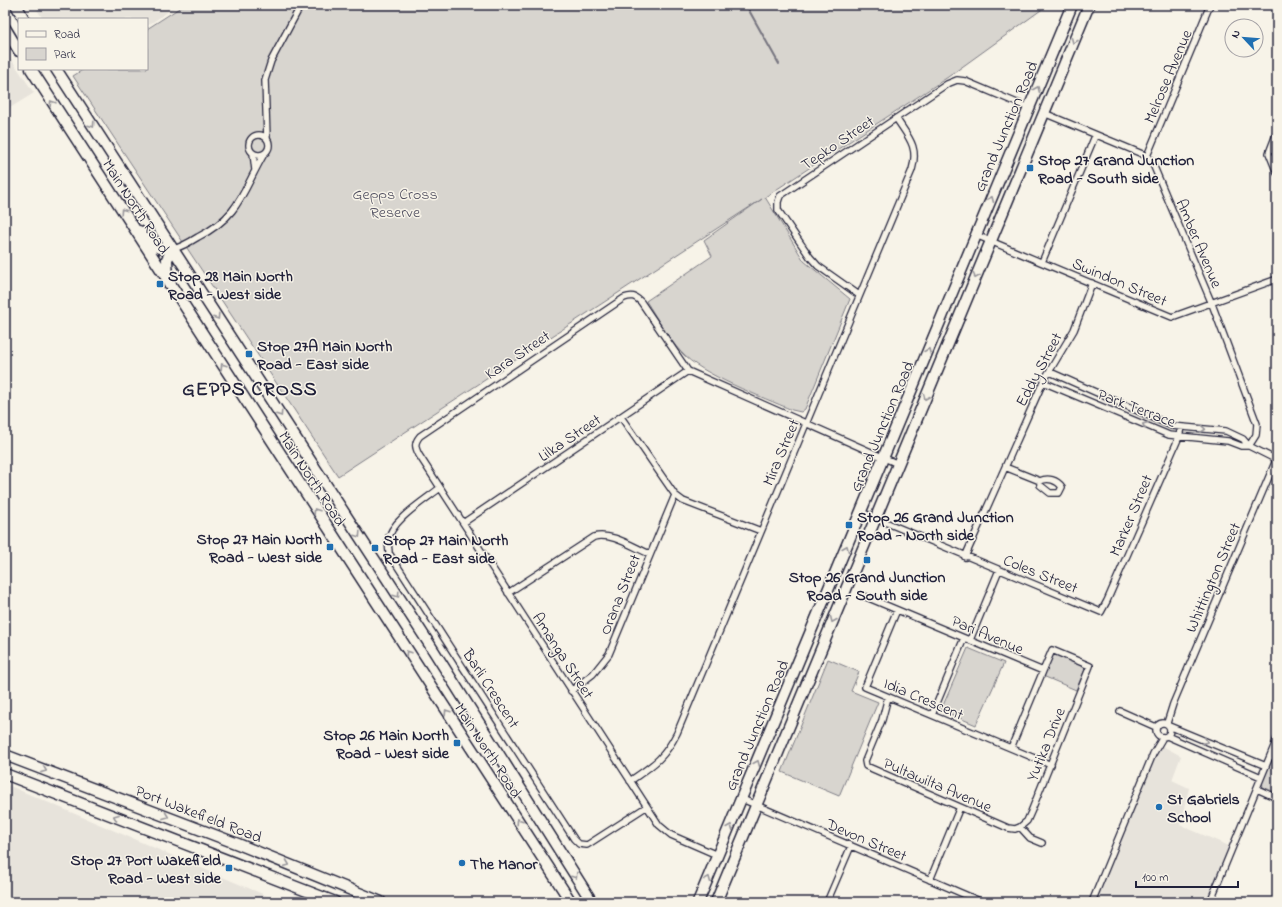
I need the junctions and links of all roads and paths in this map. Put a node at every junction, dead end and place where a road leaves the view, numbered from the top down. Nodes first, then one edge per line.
1 (16, 5) edge
2 (301, 5) edge
3 (1072, 5) edge
4 (1089, 5) edge
5 (1210, 5) edge
6 (23, 18) edge
7 (5, 28) edge
8 (18, 49) edge
9 (32, 70) edge
10 (57, 70) edge
11 (1029, 108) junction
12 (1044, 113) junction
13 (896, 118) junction
14 (267, 120) junction
15 (1277, 132) edge
16 (259, 135) junction
17 (1095, 136) junction
18 (267, 138) junction
19 (253, 153) junction
20 (264, 154) junction
21 (1147, 156) junction
22 (255, 170) junction
23 (1277, 173) edge
24 (133, 227) junction
25 (976, 234) junction
26 (991, 240) junction
27 (173, 249) junction
28 (1042, 262) junction
29 (1277, 279) edge
30 (168, 282) junction
31 (1092, 283) junction
32 (859, 295) junction
33 (1212, 304) junction
34 (688, 371) junction
35 (1050, 372) junction
36 (1043, 382) junction
37 (621, 418) junction
38 (806, 424) junction
39 (1181, 427) junction
40 (1179, 437) junction
41 (415, 442) joint
42 (1249, 446) junction
43 (884, 458) junction
44 (1276, 460) edge
45 (898, 464) junction
46 (1005, 467) junction
47 (1040, 481) dead end
48 (440, 488) junction
49 (675, 495) junction
50 (861, 512) junction
51 (876, 518) junction
52 (462, 523) junction
53 (761, 531) junction
54 (650, 554) junction
55 (966, 556) junction
56 (999, 570) junction
57 (508, 593) junction
58 (864, 596) dead end
59 (897, 610) junction
60 (1101, 612) joint
61 (967, 639) junction
62 (1043, 671) junction
63 (571, 691) junction
64 (888, 697) junction
65 (1173, 704) junction
66 (1120, 711) dead end
67 (932, 715) junction
68 (1158, 724) junction
69 (1168, 725) junction
70 (1156, 733) junction
71 (1165, 736) junction
72 (1277, 740) edge
73 (1011, 748) junction
74 (1154, 754) junction
75 (1271, 755) junction
76 (6, 756) edge
77 (1277, 758) edge
78 (1051, 765) junction
79 (1266, 766) junction
80 (5, 774) edge
81 (1262, 777) junction
82 (630, 781) junction
83 (1257, 789) junction
84 (1277, 798) edge
85 (742, 799) junction
86 (756, 805) junction
87 (646, 807) junction
88 (960, 807) junction
89 (1020, 827) junction
90 (1042, 843) dead end
91 (238, 844) junction
92 (851, 846) junction
93 (558, 850) junction
94 (737, 851) junction
95 (717, 855) junction
96 (544, 859) junction
97 (231, 861) junction
98 (728, 872) junction
99 (930, 880) junction
100 (979, 901) edge
101 (336, 902) edge
102 (381, 902) edge
103 (571, 902) edge
104 (592, 902) edge
105 (698, 902) edge
106 (716, 902) edge
107 (827, 902) edge
108 (1092, 902) edge
109 (1210, 902) edge

1 - 6 highway
2 - 14 street
11 -> 3 highway, Grand Junction Road
4 -> 12 highway, Grand Junction Road
5 - 21 street, Melrose Avenue
7 - 8 highway
24 -> 9 highway, Main North Road
10 -> 27 highway, Main North Road
11 - 13 street, Tepko Street
25 -> 11 highway, Grand Junction Road
12 - 17 street
12 - 26 highway, Grand Junction Road
13 - 32 street, Mira Street
13 - 32 street, Tepko Street
14 - 16 street
14 - 18 street
15 - 23 street
16 - 18 street
16 - 19 street
17 - 21 street
17 - 28 street
18 - 20 street
19 - 20 street
19 - 22 street
20 - 22 street
21 - 33 street, Amber Avenue
22 - 27 street
24 - 27 highway
24 - 30 highway, Main North Road
25 - 26 street, Swindon Street
43 -> 25 highway, Grand Junction Road
26 - 28 street, Swindon Street
26 -> 45 highway, Grand Junction Road
27 - 30 highway
27 -> 93 highway, Main North Road
28 - 31 street, Swindon Street
29 - 33 street, Swindon Street
96 -> 30 highway, Main North Road
31 - 33 street, Swindon Street
31 - 35 street, Eddy Street
32 - 38 street, Mira Street
33 - 42 street, Amber Avenue
34 - 37 street, Lilka Street
34 - 38 street
34 - 41 street, Kara Street
35 - 36 street, Eddy Street
35 - 39 street, Park Terrace
40 -> 36 street, Park Terrace
36 - 46 street, Eddy Street
37 - 49 street
37 - 52 street, Lilka Street
38 - 43 street
38 - 53 street, Mira Street
39 - 40 street, Marker Street
39 -> 42 street, Park Terrace
40 - 42 street, Park Terrace
40 - 60 street, Marker Street
41 - 48 street, Amanga Street
42 - 44 street, Park Terrace
43 - 45 street
43 - 50 highway, Grand Junction Road
44 - 65 street, Whittington Street
45 - 51 highway, Grand Junction Road
46 - 47 street
46 - 55 street, Eddy Street
48 - 52 street, Amanga Street
48 - 87 street, Barli Crescent
49 - 53 street
49 - 54 street, Orana Street
50 - 51 street, Coles Street
85 -> 50 highway, Grand Junction Road
51 - 55 street, Coles Street
51 -> 86 highway, Grand Junction Road
52 - 57 street, Amanga Street
53 - 82 street, Mira Street
54 - 57 street
54 - 63 street, Orana Street
55 - 56 street, Coles Street
56 - 60 street, Coles Street
56 - 61 street
57 - 63 street, Amanga Street
58 - 59 street, Pari Avenue
59 - 61 street, Pari Avenue
59 - 64 street, Idia Crescent
61 - 62 street, Pari Avenue
61 - 67 street
62 - 73 street
62 - 78 street, Yutika Drive
63 - 82 street, Amanga Street
64 - 67 street, Idia Crescent
64 - 88 street, Pultawilta Avenue
65 - 68 street, Whittington Street
65 - 69 street, Whittington Street
66 - 68 street
67 - 73 street, Idia Crescent
68 - 69 street
68 - 70 street
69 - 71 street, Whittington Street
69 -> 79 street
70 - 71 street
70 - 74 street
71 - 74 street
71 - 81 street
72 - 75 street
73 - 78 street, Idia Crescent
74 - 108 street
75 - 77 street
75 - 79 street
76 -> 91 highway, Port Wakefield Road
78 - 89 street, Yutika Drive
79 - 81 street
97 -> 80 highway, Port Wakefield Road
81 - 83 street
82 - 87 street, Amanga Street
83 - 84 street
83 - 109 street
85 - 86 street, Devon Street
95 -> 85 highway, Grand Junction Road
86 - 92 street, Devon Street
86 - 94 highway, Grand Junction Road
87 - 95 street, Amanga Street
88 - 89 street, Pultawilta Avenue
88 - 99 street
89 - 90 street
91 - 97 highway
91 -> 102 highway, Port Wakefield Road
92 - 99 street, Devon Street
92 - 107 street
93 - 96 highway
93 -> 104 highway, Main North Road
94 - 95 highway
94 - 98 highway, Grand Junction Road
95 - 98 highway
105 -> 95 highway, Grand Junction Road
96 - 103 highway, Main North Road
97 - 101 highway, Port Wakefield Road
98 - 106 highway, Grand Junction Road
99 - 100 street, Devon Street

